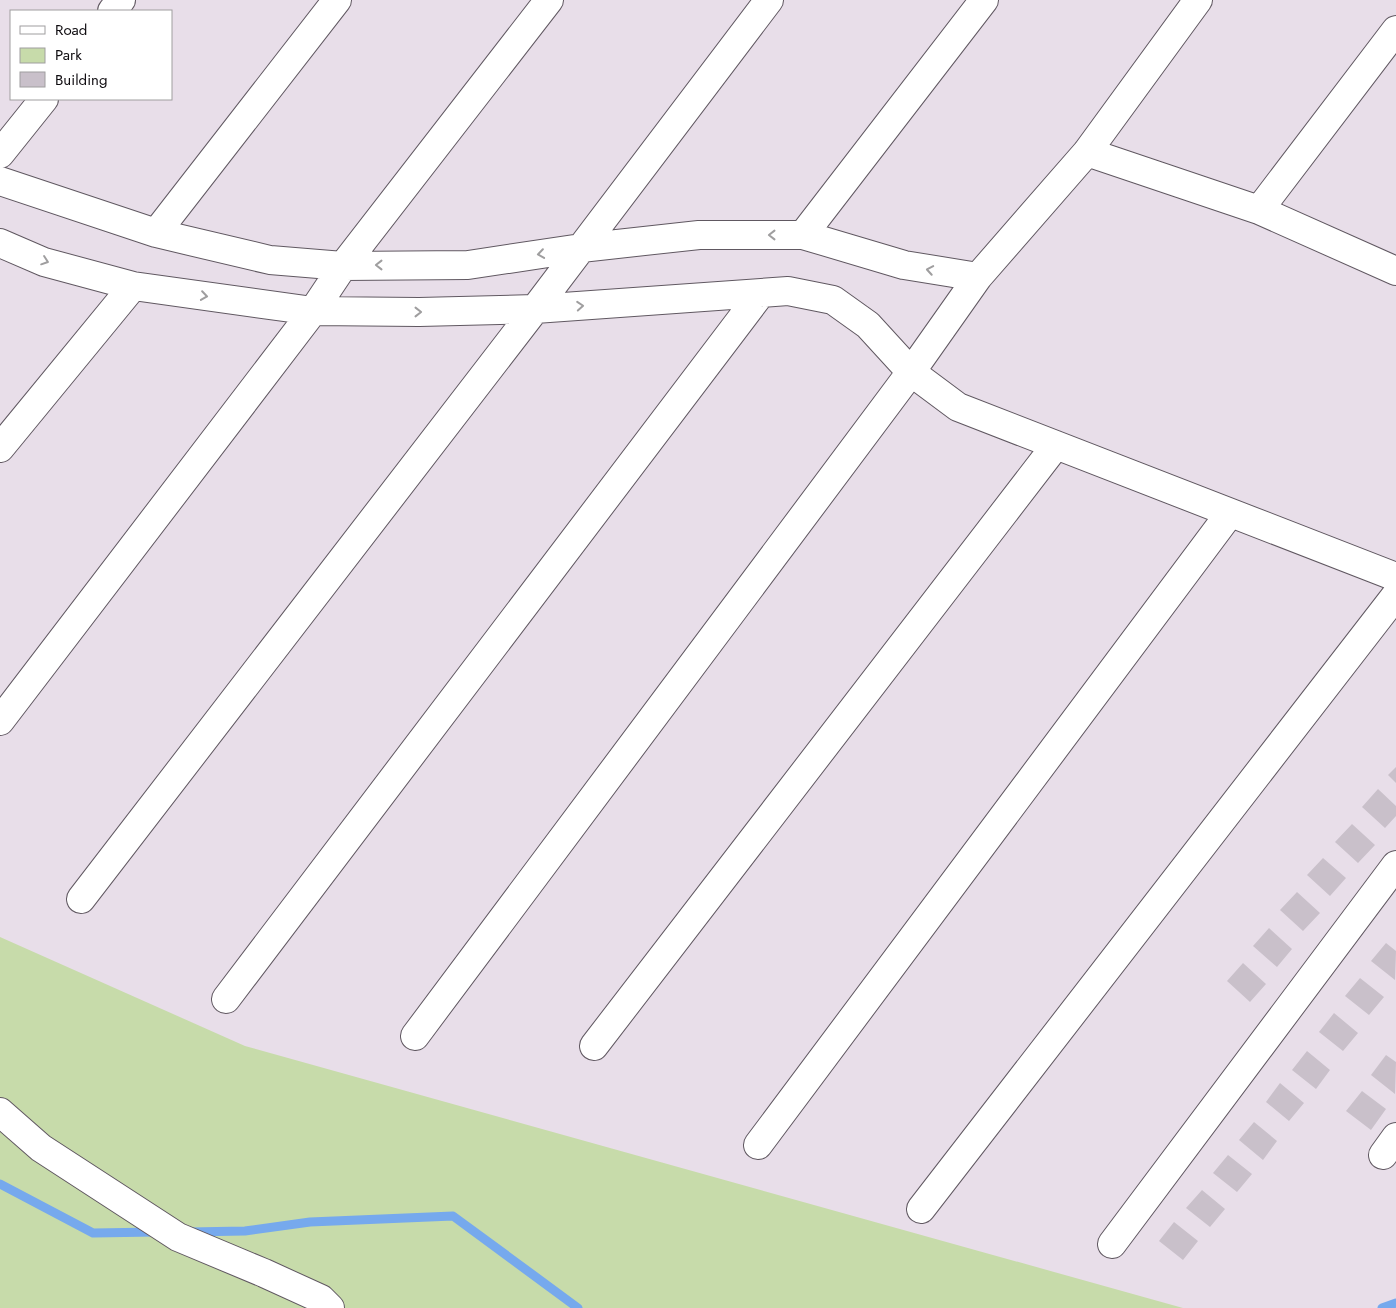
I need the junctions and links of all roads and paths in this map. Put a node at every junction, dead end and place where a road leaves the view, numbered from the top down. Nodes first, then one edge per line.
1 (121, 0) edge
2 (337, 0) edge
3 (549, 0) edge
4 (769, 0) edge
5 (984, 0) edge
6 (1198, 0) edge
7 (113, 10) edge
8 (1396, 30) edge
9 (43, 100) edge
10 (1087, 152) junction
11 (0, 154) edge
12 (0, 181) edge
13 (1259, 210) junction
14 (156, 233) junction
15 (803, 235) junction
16 (0, 243) edge
17 (581, 248) junction
18 (343, 266) junction
19 (1396, 271) edge
20 (978, 276) junction
21 (132, 286) junction
22 (761, 293) junction
23 (534, 309) junction
24 (313, 311) junction
25 (911, 372) junction
26 (1056, 445) junction
27 (0, 448) edge
28 (1230, 513) junction
29 (1396, 577) edge
30 (1396, 594) edge
31 (0, 721) edge
32 (1396, 865) edge
33 (81, 899) dead end
34 (226, 999) dead end
35 (415, 1036) dead end
36 (594, 1046) dead end
37 (0, 1112) edge
38 (758, 1145) dead end
39 (921, 1209) dead end
40 (1112, 1244) dead end
41 (330, 1308) edge

1 - 7 street
2 - 14 street
3 - 18 street
4 - 17 street
5 - 15 street
6 - 10 street
8 - 13 street
9 - 11 street
10 - 13 street
10 - 20 street
12 - 14 street
13 - 19 street
14 - 18 street
15 -> 17 street
20 -> 15 street
16 -> 21 street
17 -> 18 street
17 - 23 street
18 - 24 street
20 - 25 street
21 -> 24 street
21 - 27 street
23 -> 22 street
22 - 25 street
22 - 34 street
24 -> 23 street
23 - 33 street
24 - 31 street
25 - 26 street
25 - 35 street
26 - 28 street
26 - 36 street
28 - 29 street
28 - 38 street
30 - 39 street
32 - 40 street
37 - 41 street

